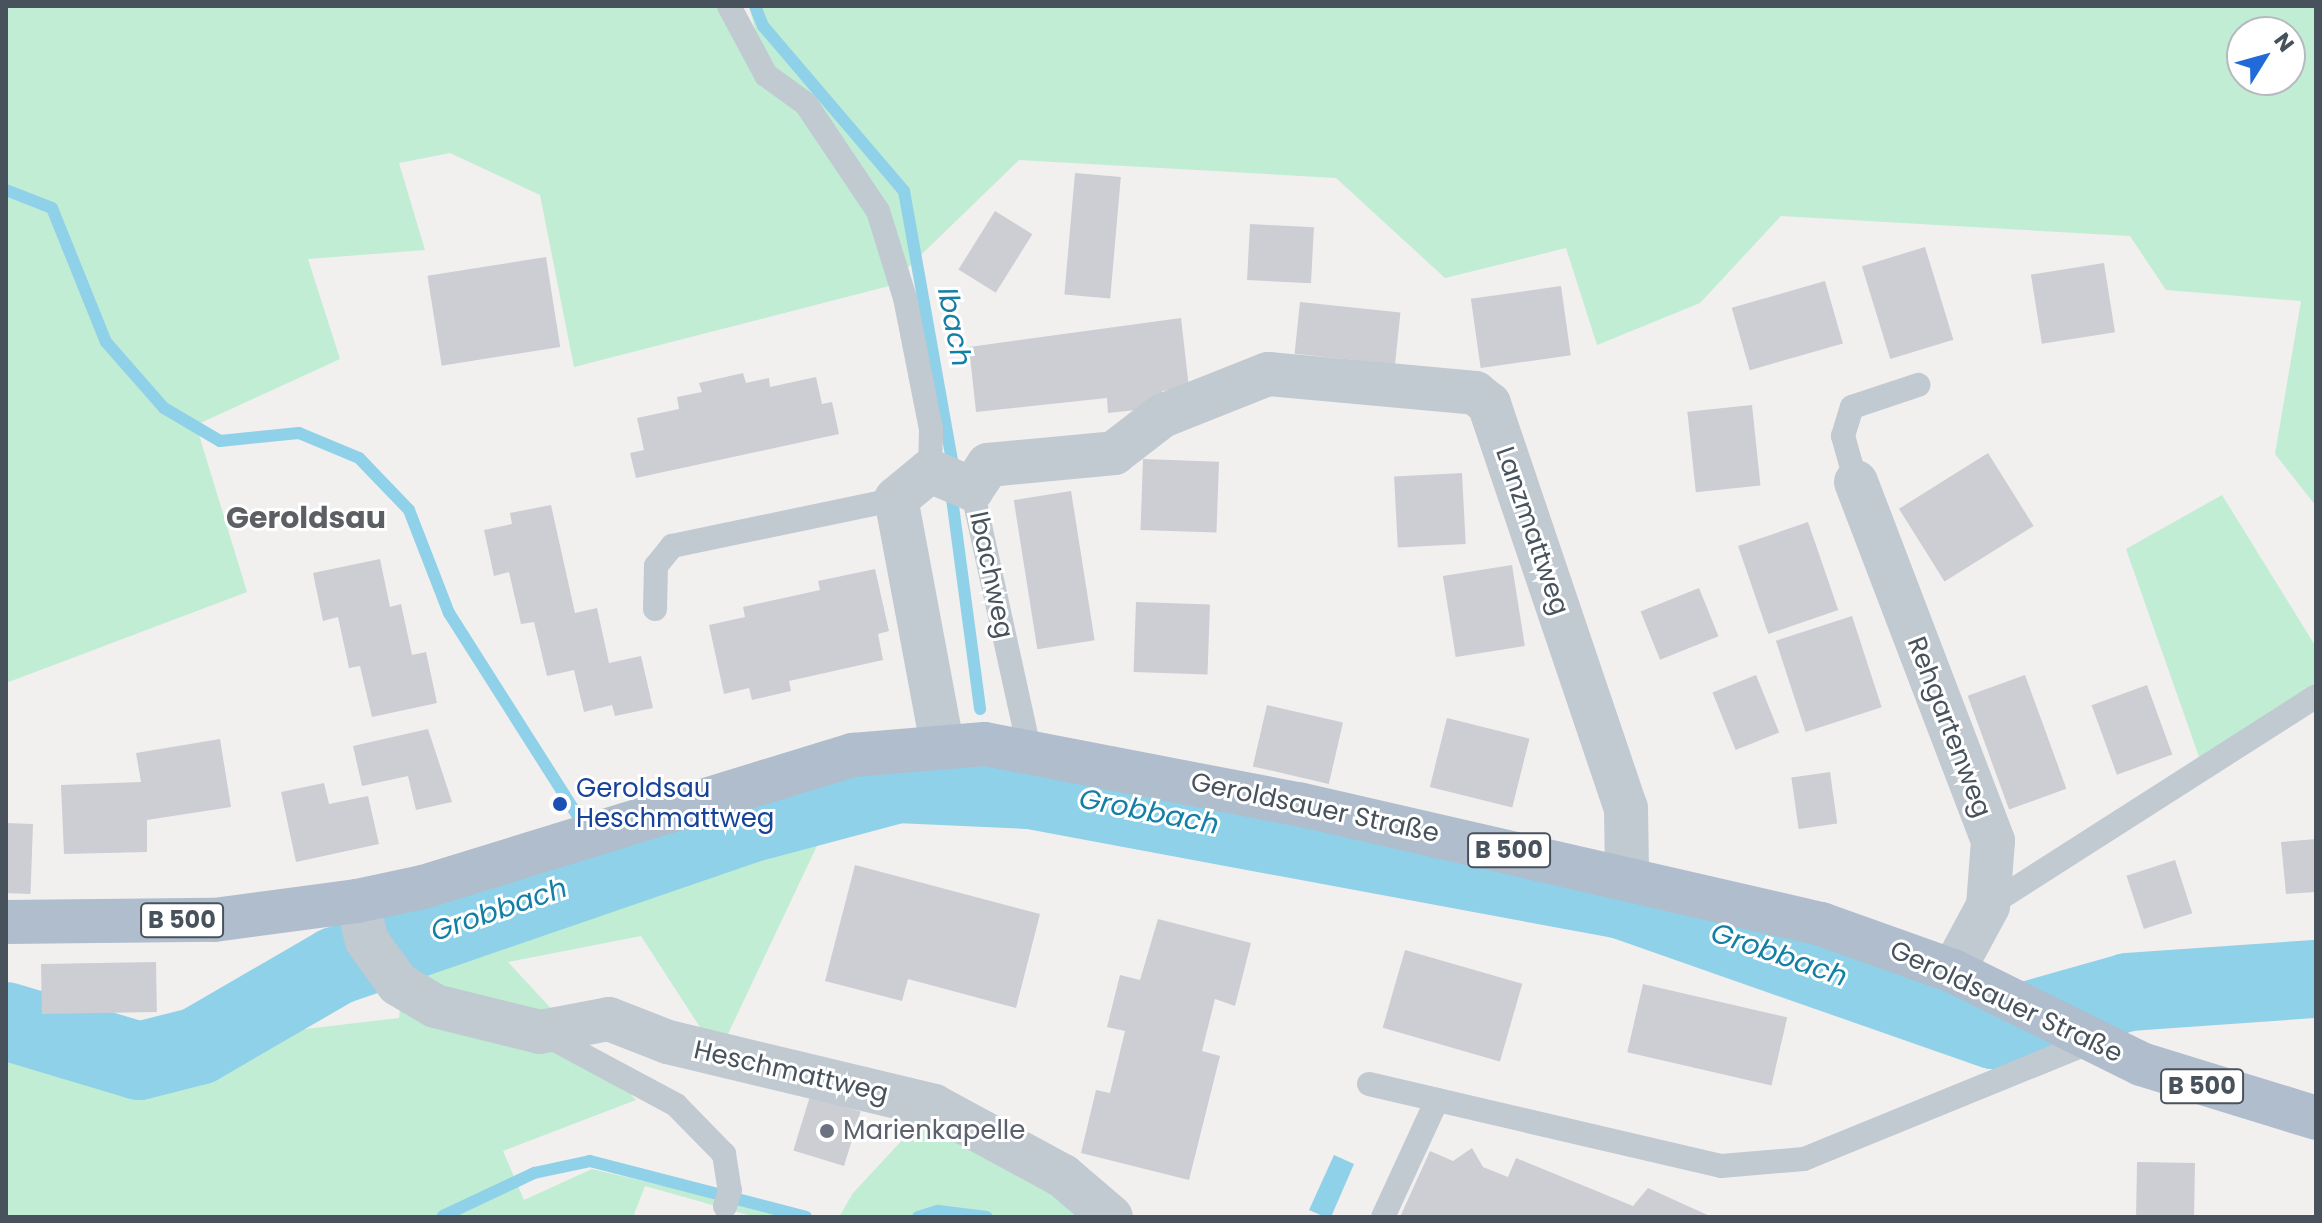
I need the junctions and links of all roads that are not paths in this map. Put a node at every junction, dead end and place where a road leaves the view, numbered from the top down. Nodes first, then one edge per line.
1 (729, 6) edge
2 (1268, 374) joint
3 (1918, 385) dead end
4 (952, 480) junction
5 (1856, 482) joint
6 (896, 499) junction
7 (655, 609) dead end
8 (2316, 696) edge
9 (942, 744) junction
10 (1029, 749) junction
11 (1627, 875) junction
12 (1988, 906) junction
13 (362, 921) junction
14 (6, 922) edge
15 (1966, 978) junction
16 (540, 1032) junction
17 (2093, 1041) junction
18 (1369, 1084) dead end
19 (1437, 1100) junction
20 (2316, 1118) edge
21 (728, 1198) dead end
22 (1111, 1217) edge
23 (1383, 1217) edge

1 - 4 lane
2 - 4 street, Ibachweg
2 - 11 street, Lanzmattweg
3 - 5 lane
4 - 6 street
4 - 10 lane, Ibachweg
5 - 12 street, Rehgartenweg
6 - 7 lane
6 - 9 street
8 - 12 lane
9 - 10 main road, Geroldsauer Straße / B 500
9 - 13 main road, Geroldsauer Straße / B 500
10 - 11 main road, Geroldsauer Straße / B 500
11 - 15 main road, Geroldsauer Straße / B 500
12 - 15 street, Rehgartenweg
13 - 14 main road, Geroldsauer Straße / B 500
13 - 16 street, Heschmattweg
15 - 17 main road, Geroldsauer Straße / B 500
16 - 21 lane, Heschmattweg
16 - 22 street, Heschmattweg
17 - 19 lane
17 - 20 main road, Geroldsauer Straße / B 500
18 - 19 lane
19 - 23 lane

